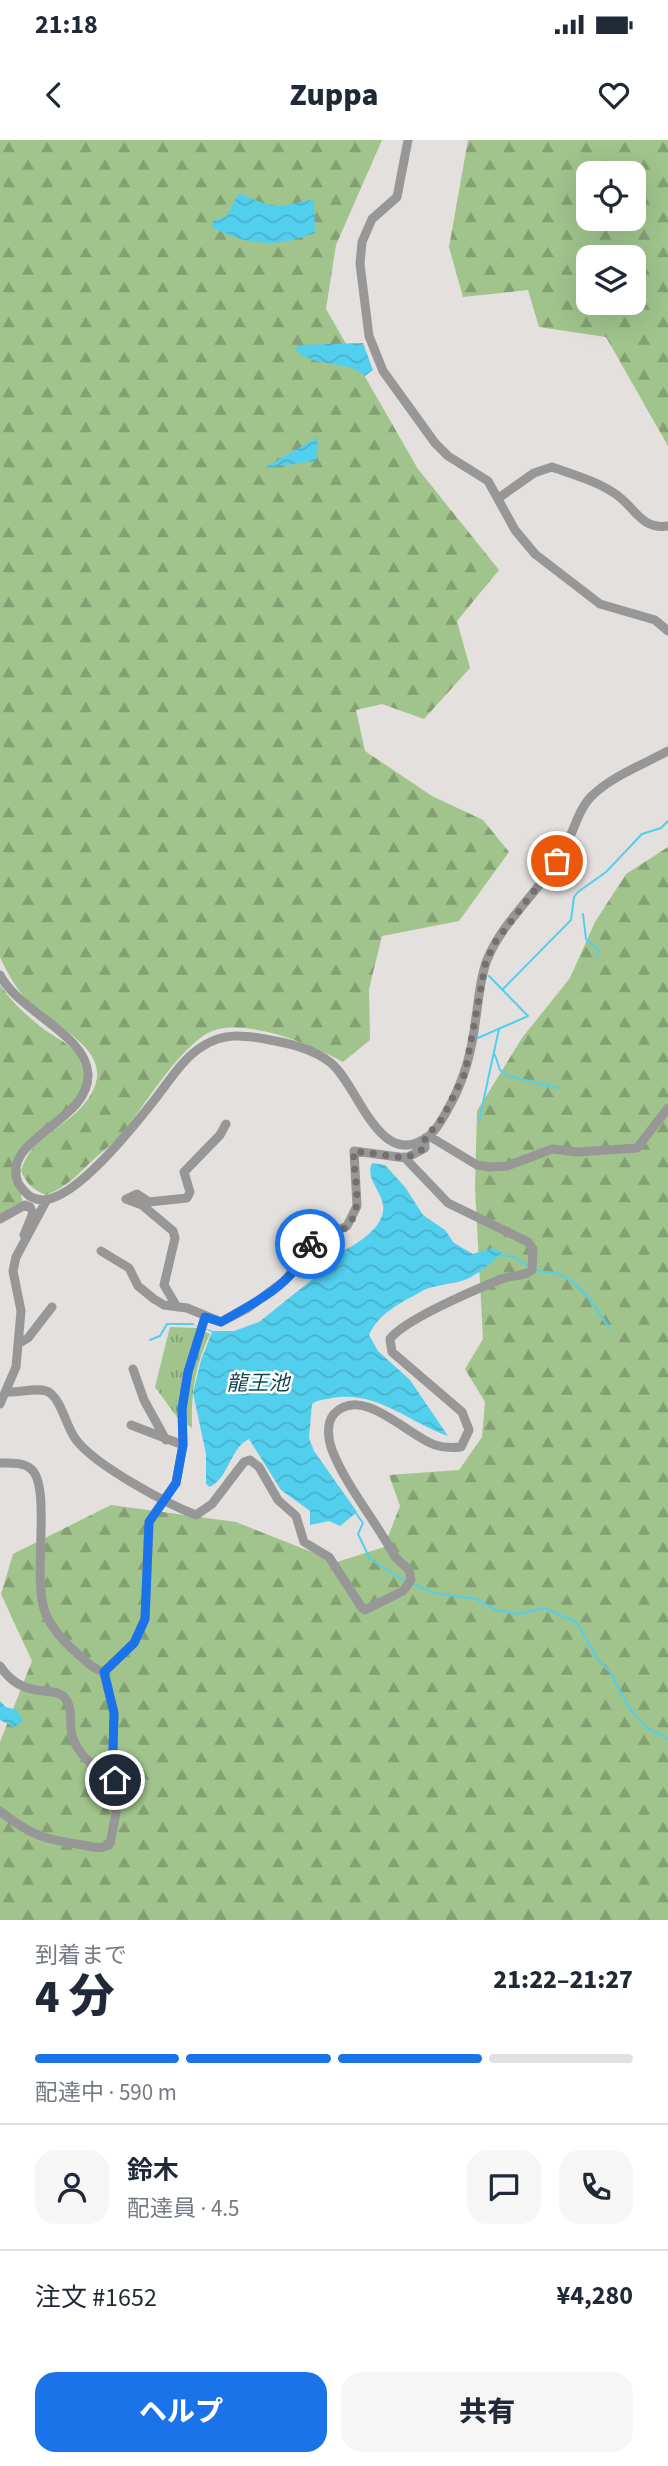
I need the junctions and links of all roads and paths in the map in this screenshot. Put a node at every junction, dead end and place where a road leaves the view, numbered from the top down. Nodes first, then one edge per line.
1 (408, 140) edge
2 (500, 497) junction
3 (668, 526) edge
4 (668, 631) edge
5 (668, 751) edge
6 (0, 975) edge
7 (668, 1108) edge
8 (226, 1124) dead end
9 (427, 1137) junction
10 (404, 1157) junction
11 (46, 1201) junction
12 (0, 1219) edge
13 (24, 1237) junction
14 (102, 1251) dead end
15 (52, 1307) dead end
16 (177, 1307) junction
17 (203, 1324) junction
18 (18, 1345) junction
19 (133, 1369) dead end
20 (8, 1392) junction
21 (0, 1404) edge
22 (131, 1425) dead end
23 (166, 1440) junction
24 (183, 1445) junction
25 (0, 1463) edge
26 (162, 1500) junction
27 (0, 1666) edge
28 (104, 1672) junction
29 (122, 1782) junction
30 (0, 1811) edge

1 - 2 street
2 - 3 street
2 - 4 street
5 - 9 street
6 - 11 street
7 - 9 street
8 - 16 street
9 - 10 street
9 - 11 street
10 - 17 street
10 - 26 street
11 - 13 street
12 - 13 street
13 - 18 street
14 - 16 street
15 - 18 street
16 - 17 street
17 - 24 street
18 - 20 street
19 - 23 street
20 - 21 street
20 - 26 street
22 - 23 street
23 - 24 street
24 - 26 street
25 - 28 street
26 - 28 street
27 - 29 street
28 - 29 street
29 - 30 street

